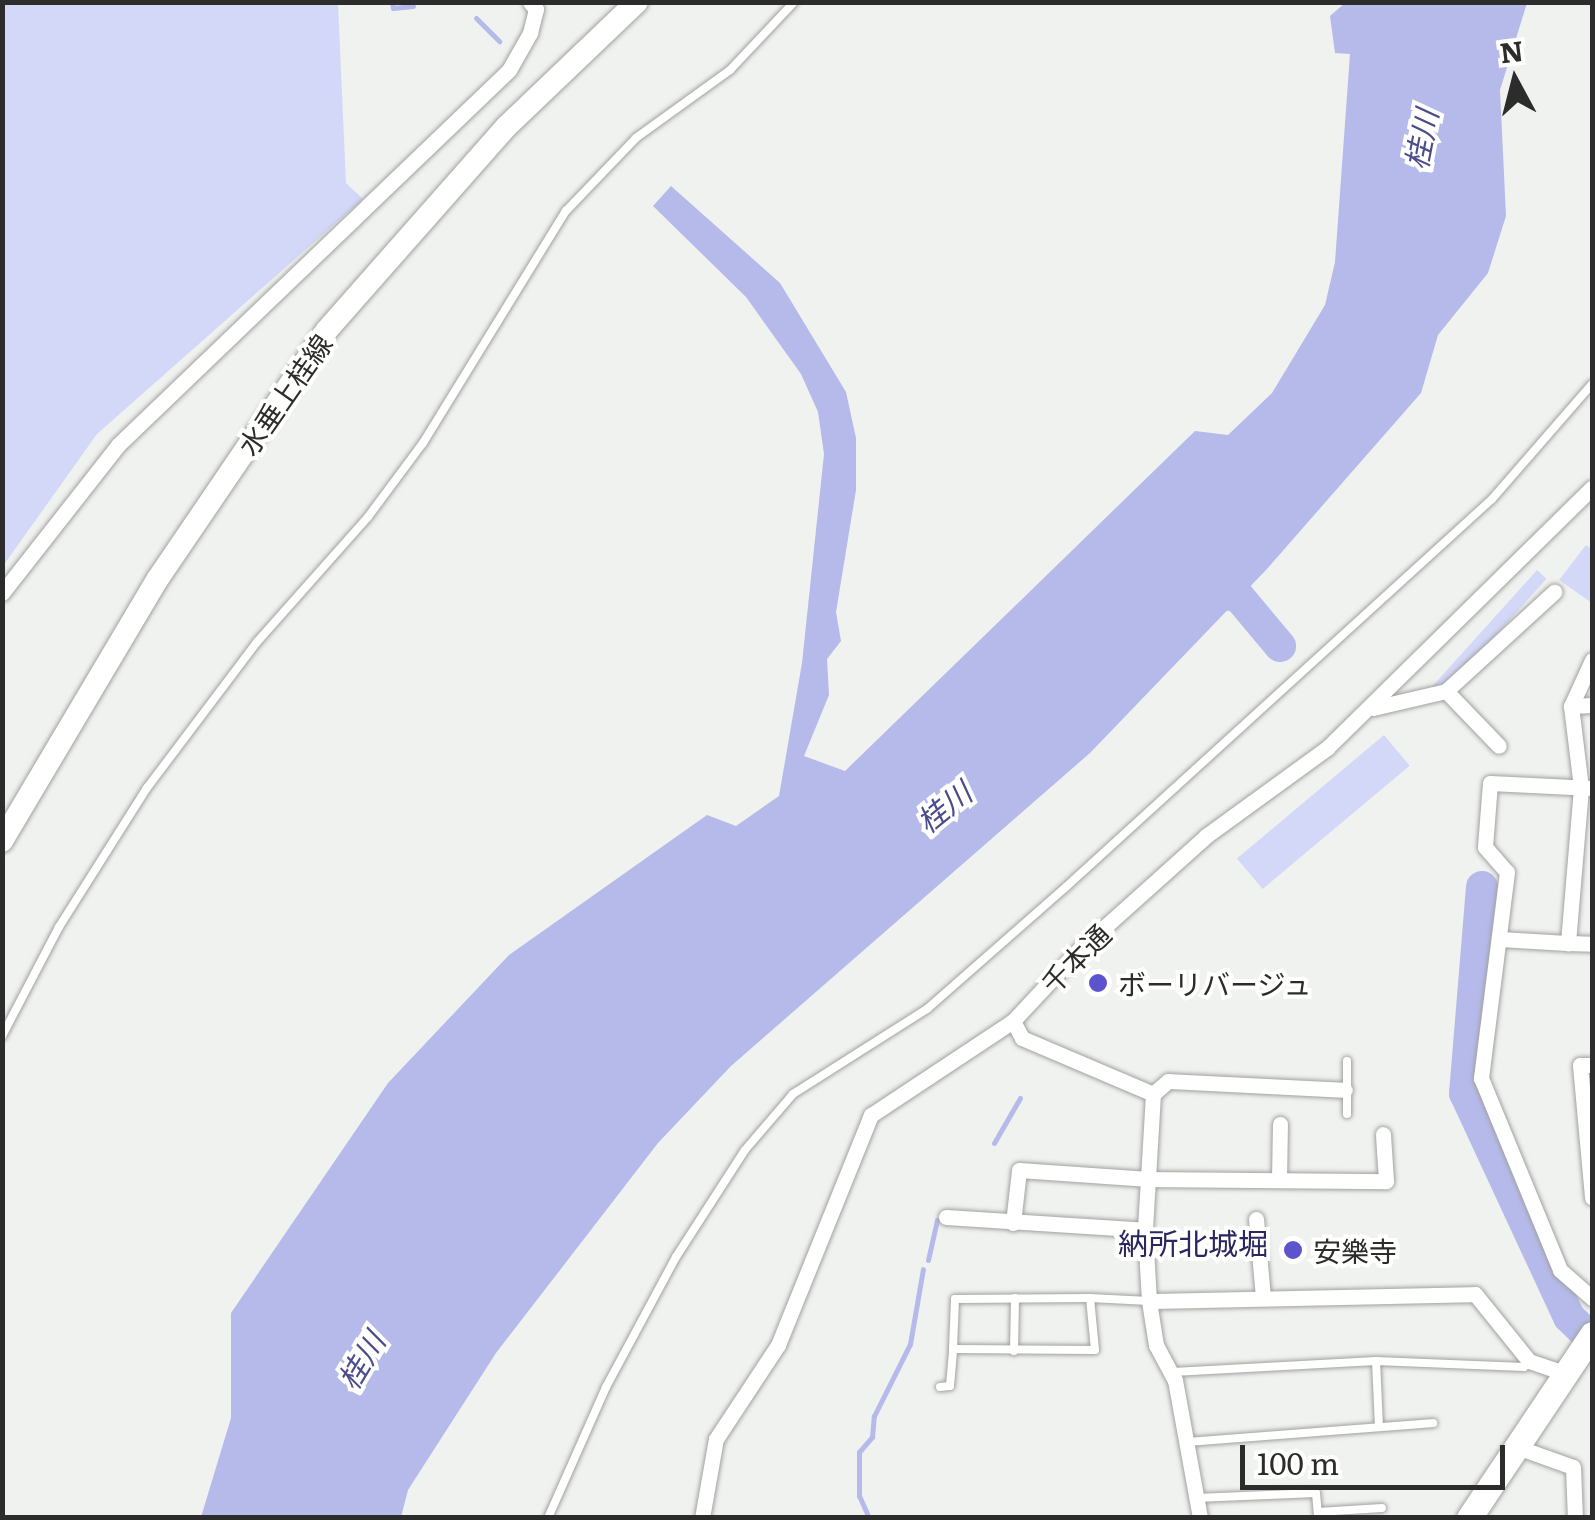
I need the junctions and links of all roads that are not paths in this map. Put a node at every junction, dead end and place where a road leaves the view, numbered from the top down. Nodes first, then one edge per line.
1 (530, 2) edge
2 (637, 2) edge
3 (794, 2) edge
4 (1592, 384) edge
5 (1592, 488) edge
6 (1554, 592) dead end
7 (2, 593) edge
8 (1592, 660) edge
9 (1446, 691) junction
10 (1592, 705) edge
11 (1571, 706) junction
12 (1370, 709) junction
13 (1499, 746) dead end
14 (1587, 788) edge
15 (2, 841) edge
16 (1584, 859) edge
17 (1499, 939) junction
18 (1568, 943) junction
19 (1592, 944) edge
20 (1013, 1021) junction
21 (2, 1036) edge
22 (1347, 1061) dead end
23 (1592, 1065) edge
24 (1345, 1090) junction
25 (1152, 1094) junction
26 (1347, 1114) dead end
27 (1280, 1124) dead end
28 (1589, 1130) edge
29 (1383, 1134) dead end
30 (1149, 1179) junction
31 (1279, 1180) junction
32 (1592, 1198) edge
33 (946, 1217) dead end
34 (1256, 1219) dead end
35 (1013, 1223) junction
36 (1145, 1230) junction
37 (1014, 1298) junction
38 (1090, 1298) junction
39 (1262, 1298) junction
40 (1592, 1298) edge
41 (1149, 1301) junction
42 (1592, 1334) edge
43 (953, 1349) junction
44 (1014, 1351) junction
45 (1376, 1361) junction
46 (1528, 1362) junction
47 (1572, 1366) junction
48 (1173, 1372) junction
49 (940, 1387) dead end
50 (1433, 1423) dead end
51 (1380, 1427) junction
52 (1188, 1442) junction
53 (1516, 1447) junction
54 (1196, 1498) junction
55 (1382, 1508) dead end
56 (1318, 1515) edge
57 (548, 1518) edge
58 (702, 1518) edge
59 (1200, 1518) edge
60 (1469, 1518) edge
61 (1575, 1518) edge

1 - 7 street
2 - 15 main road, 水垂上桂線
3 - 21 lane
4 - 57 lane
5 - 12 street, 千本通
6 - 9 street
8 - 11 street
9 - 12 street
9 - 13 street
10 - 11 street
11 - 14 street
12 - 20 street, 千本通
14 - 16 street
14 - 17 street
16 - 18 street
17 - 18 street
17 - 40 street
18 - 19 street
20 - 25 street
20 - 58 street, 千本通
22 - 24 lane
23 - 28 street
24 - 25 street
24 - 26 lane
25 - 30 street
27 - 31 street
28 - 32 street
29 - 31 street
30 - 31 street
30 - 35 street
30 - 36 street
33 - 35 street
34 - 39 street
35 - 36 street
36 - 41 street
37 - 38 lane
37 - 43 lane
37 - 44 lane
38 - 41 lane
38 - 44 lane
39 - 41 street
39 - 46 street
41 - 48 street
42 - 47 main road
43 - 44 lane
43 - 49 lane
45 - 46 lane
45 - 48 lane
45 - 51 lane
46 - 47 street
47 - 53 main road
48 - 52 street
50 - 51 lane
51 - 52 lane
52 - 54 street
53 - 60 main road
53 - 61 street
54 - 56 lane
54 - 59 street
55 - 56 lane

